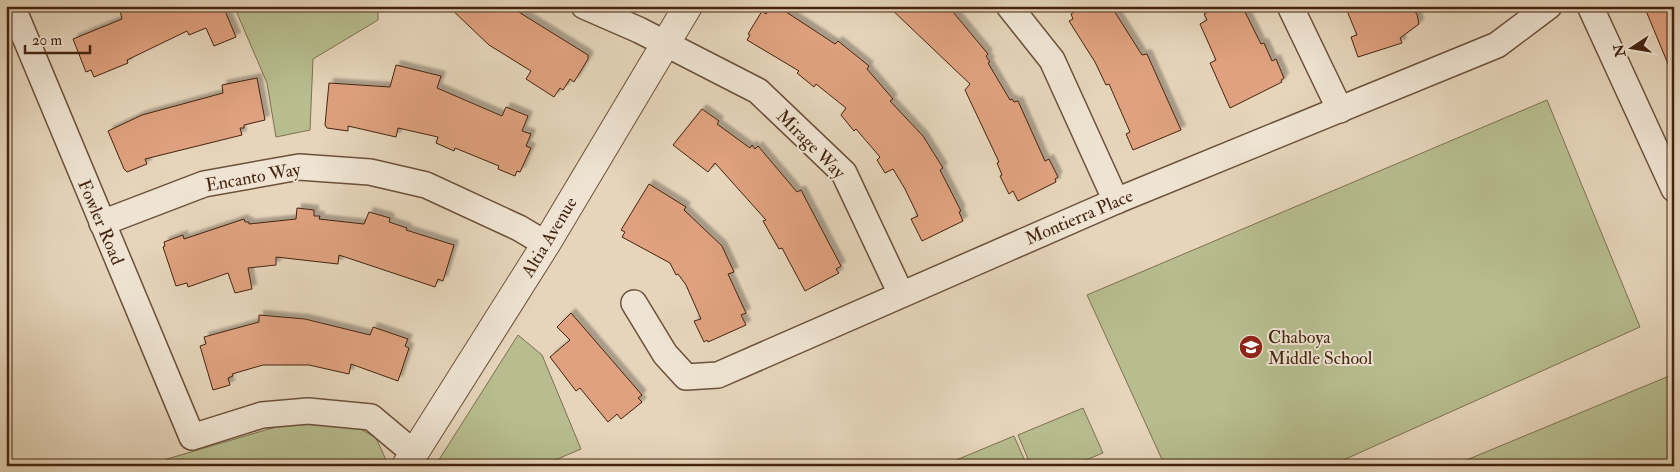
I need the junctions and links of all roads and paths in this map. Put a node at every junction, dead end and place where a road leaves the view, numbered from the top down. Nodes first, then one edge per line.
1 (584, 6) edge
2 (688, 6) edge
3 (1009, 6) edge
4 (1290, 6) edge
5 (1549, 6) edge
6 (1590, 6) edge
7 (15, 7) edge
8 (666, 44) junction
9 (1340, 110) junction
10 (1674, 189) edge
11 (1116, 201) junction
12 (102, 223) junction
13 (546, 244) junction
14 (901, 294) junction
15 (634, 303) dead end
16 (410, 459) edge

1 - 8 street, Mirage Way
2 - 8 street, Altia Avenue
3 - 11 street
4 - 9 street
5 - 9 street, Montierra Place
6 - 10 street
7 - 12 street, Fowler Road
8 - 13 street, Altia Avenue
8 - 14 street, Mirage Way
9 - 11 street, Montierra Place
11 - 14 street, Montierra Place
12 - 13 street, Encanto Way
12 - 16 street, Fowler Road
13 - 16 street, Altia Avenue
14 - 15 street, Montierra Place

